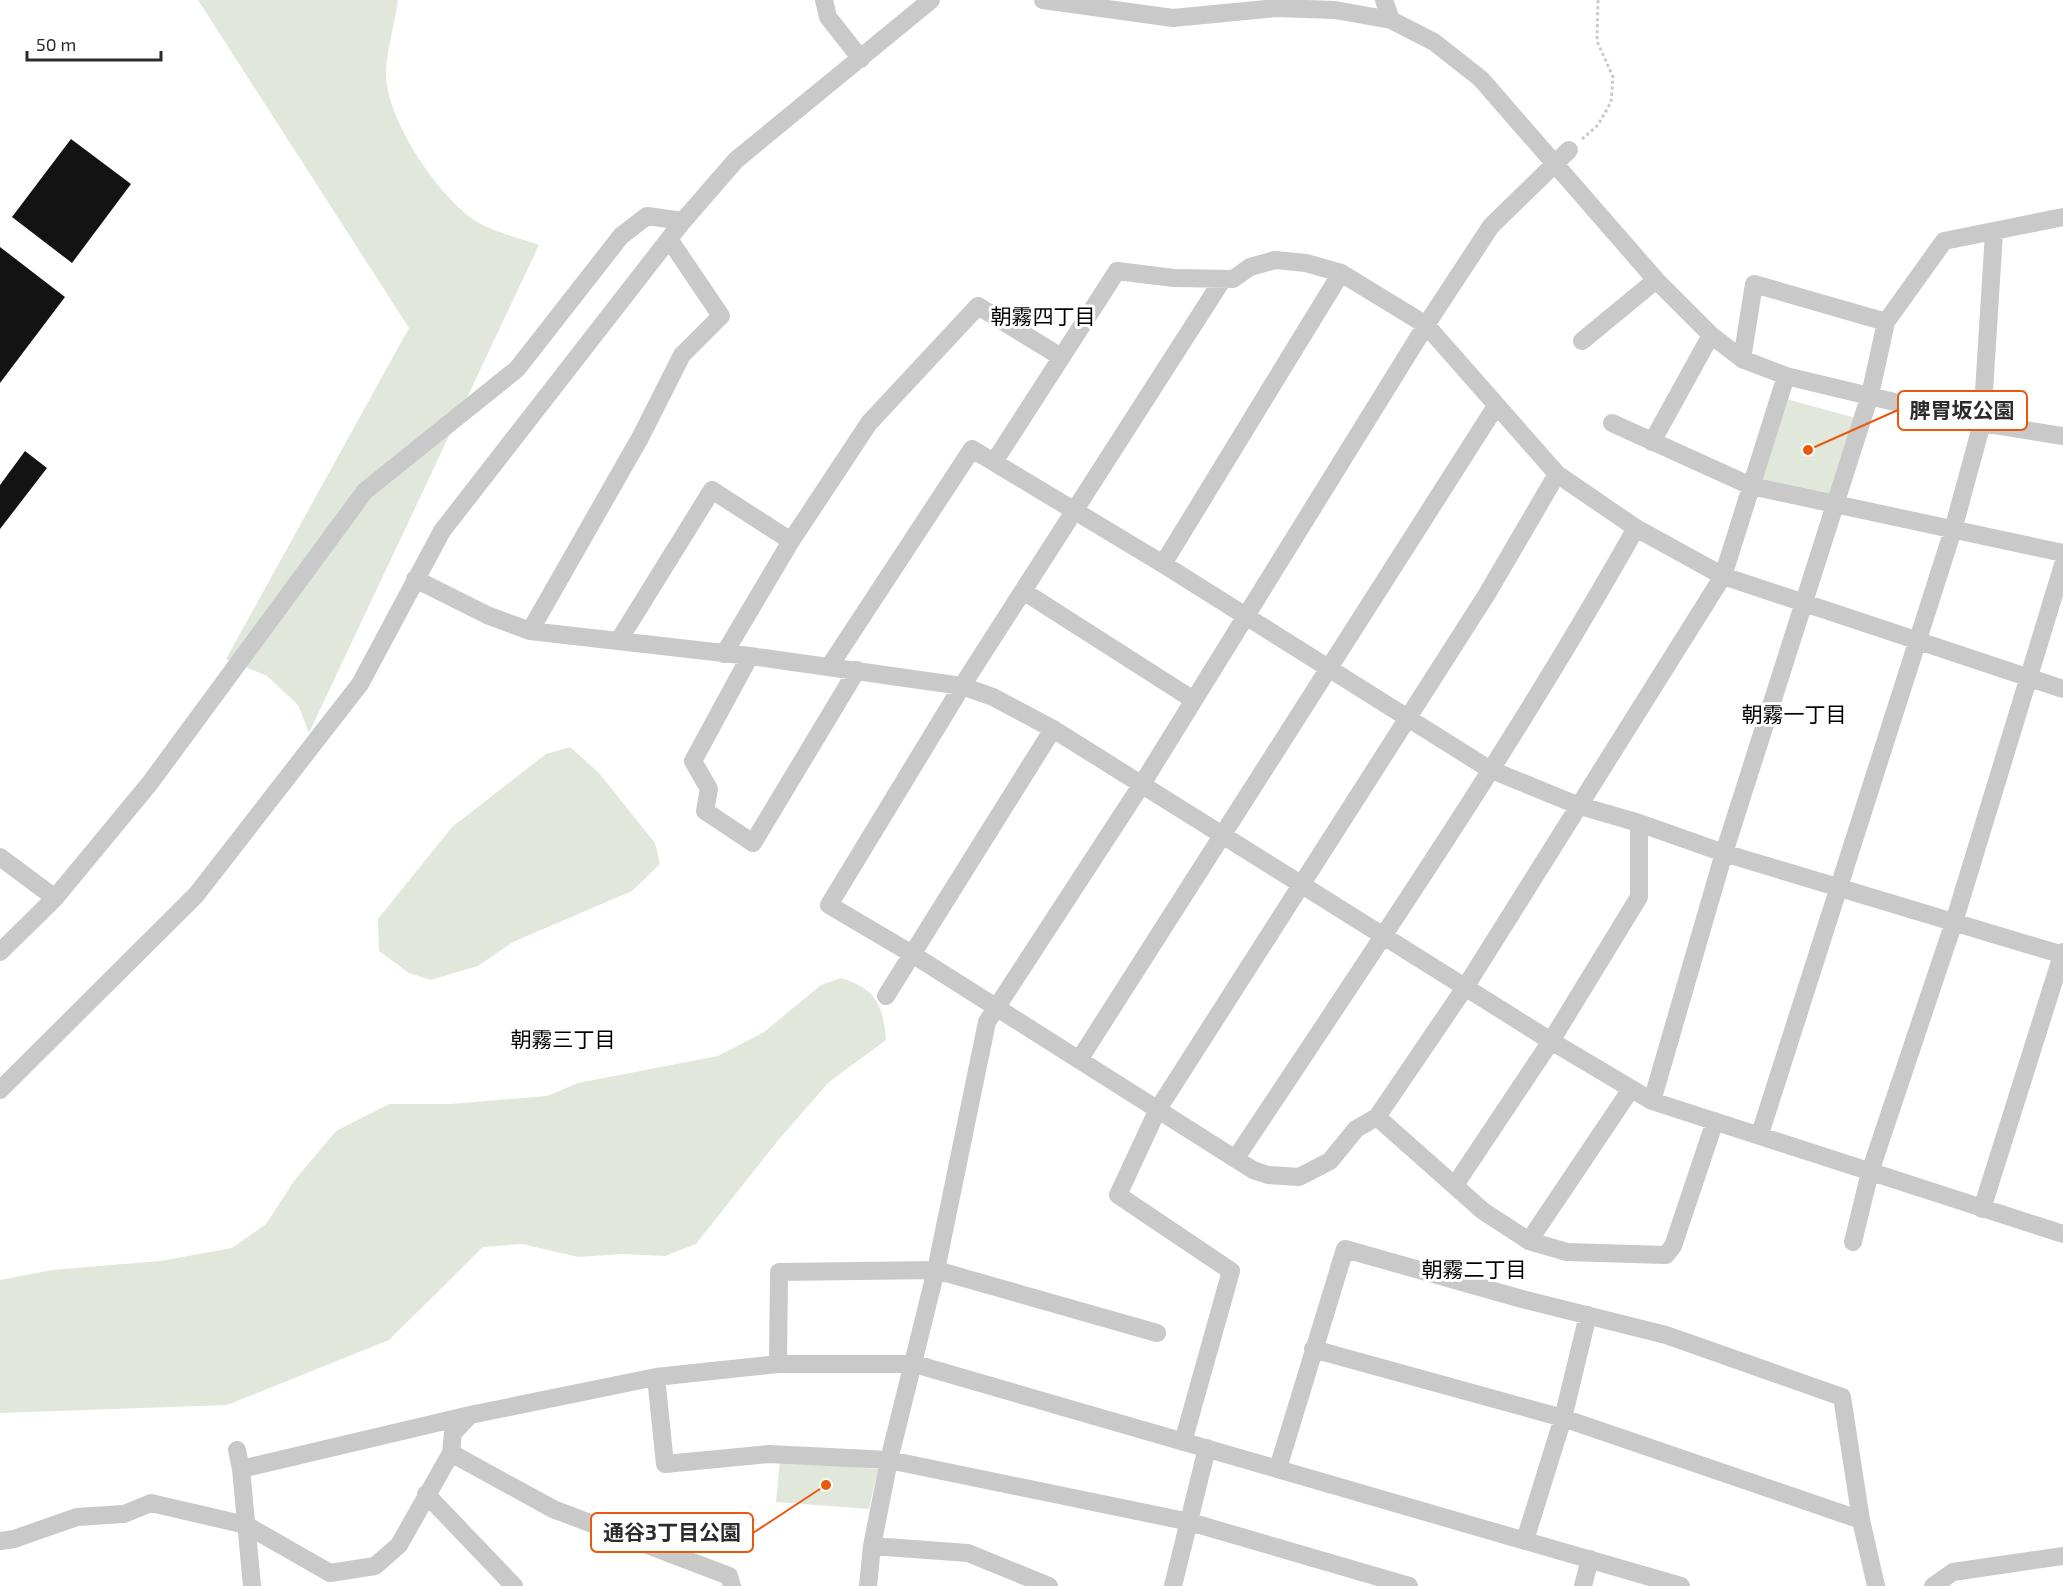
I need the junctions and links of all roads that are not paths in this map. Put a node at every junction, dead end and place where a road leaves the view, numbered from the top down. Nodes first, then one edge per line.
1 (824, 0) edge
2 (932, 0) edge
3 (1043, 0) edge
4 (1384, 0) edge
5 (1391, 20) junction
6 (861, 59) junction
7 (1569, 150) road end
8 (1553, 164) junction
9 (2063, 217) edge
10 (683, 221) junction
11 (1994, 233) junction
12 (669, 239) junction
13 (1341, 273) junction
14 (1223, 279) junction
15 (1656, 280) junction
16 (1886, 322) junction
17 (1426, 325) junction
18 (1711, 335) junction
19 (1582, 341) dead end
20 (1061, 357) junction
21 (1742, 359) junction
22 (1786, 376) junction
23 (1870, 395) junction
24 (1496, 406) junction
25 (1612, 423) dead end
26 (1982, 423) junction
27 (2063, 436) edge
28 (1652, 442) junction
29 (994, 462) junction
30 (1557, 474) junction
31 (1751, 486) junction
32 (1835, 504) junction
33 (1075, 513) junction
34 (1636, 528) junction
35 (1953, 530) junction
36 (791, 541) junction
37 (2063, 553) edge
38 (1163, 564) junction
39 (2063, 565) edge
40 (1723, 576) junction
41 (415, 579) junction
42 (1023, 591) junction
43 (1804, 604) junction
44 (1246, 615) junction
45 (530, 631) junction
46 (619, 640) junction
47 (1917, 641) junction
48 (724, 654) junction
49 (750, 656) junction
50 (829, 667) junction
51 (1328, 667) junction
52 (857, 670) junction
53 (2027, 677) junction
54 (962, 686) junction
55 (2063, 689) edge
56 (1192, 699) junction
57 (1408, 718) junction
58 (1053, 729) junction
59 (1489, 769) junction
60 (1142, 784) junction
61 (1577, 805) junction
62 (1639, 823) junction
63 (1223, 835) junction
64 (1724, 853) junction
65 (0, 857) edge
66 (1303, 885) junction
67 (1838, 889) junction
68 (55, 898) junction
69 (1954, 922) junction
70 (1384, 935) junction
71 (0, 952) edge
72 (912, 954) junction
73 (2063, 954) edge
74 (1466, 986) junction
75 (886, 996) dead end
76 (995, 1008) junction
77 (1551, 1041) junction
78 (1078, 1060) junction
79 (1631, 1089) junction
80 (0, 1090) edge
81 (1652, 1101) junction
82 (1158, 1109) junction
83 (1377, 1117) junction
84 (1715, 1121) junction
85 (1760, 1134) junction
86 (1236, 1158) junction
87 (1870, 1172) junction
88 (1455, 1185) junction
89 (1982, 1209) junction
90 (2063, 1234) edge
91 (1529, 1241) junction
92 (1853, 1242) dead end
93 (936, 1270) junction
94 (1588, 1315) junction
95 (1157, 1333) dead end
96 (1313, 1349) junction
97 (778, 1364) junction
98 (915, 1364) junction
99 (657, 1377) junction
100 (470, 1414) junction
101 (1563, 1419) junction
102 (1183, 1442) junction
103 (1207, 1448) junction
104 (237, 1450) dead end
105 (451, 1453) junction
106 (889, 1460) junction
107 (1278, 1468) junction
108 (241, 1469) junction
109 (426, 1494) junction
110 (1861, 1520) junction
111 (1190, 1522) junction
112 (246, 1525) junction
113 (1525, 1540) junction
114 (0, 1541) edge
115 (872, 1546) junction
116 (2063, 1557) edge
117 (1590, 1559) junction
118 (252, 1586) edge
119 (514, 1586) edge
120 (732, 1586) edge
121 (868, 1586) edge
122 (1049, 1586) edge
123 (1173, 1586) edge
124 (1409, 1586) edge
125 (1583, 1586) edge
126 (1681, 1586) edge
127 (1876, 1586) edge
128 (1933, 1586) edge

1 - 6 street
2 - 6 street
3 - 5 street
4 - 5 street
5 - 8 street
6 - 10 street
7 - 8 street
8 - 15 street
8 - 17 street
9 - 11 street
10 - 12 street
10 - 68 street
11 - 16 street
11 - 26 street
12 - 41 street
12 - 45 street
13 - 14 street
13 - 17 street
13 - 38 street
14 - 20 street
14 - 33 street
15 - 18 street
15 - 19 street
16 - 21 street
16 - 23 street
17 - 24 street
17 - 44 street
18 - 21 street
18 - 28 street
20 - 29 street
20 - 36 street
21 - 22 street
22 - 23 street
22 - 31 street
23 - 26 street
23 - 32 street
24 - 30 street
24 - 51 street
25 - 28 street
26 - 27 street
26 - 35 street
28 - 31 street
29 - 33 street
29 - 50 street
30 - 34 street
30 - 57 street
31 - 32 street
31 - 40 street
32 - 35 street
32 - 43 street
33 - 38 street
33 - 42 street
34 - 40 street
34 - 59 street
35 - 37 street
35 - 47 street
36 - 46 street
36 - 48 street
38 - 44 street
39 - 53 street
40 - 43 street
40 - 61 street
41 - 45 street
41 - 80 street
42 - 54 street
42 - 56 street
43 - 47 street
43 - 64 street
44 - 51 street
44 - 56 street
45 - 46 street
46 - 48 street
47 - 53 street
47 - 67 street
48 - 49 street
49 - 50 street
49 - 52 street
50 - 52 street
51 - 57 street
51 - 63 street
52 - 54 street
53 - 55 street
53 - 69 street
54 - 58 street
54 - 72 street
56 - 60 street
57 - 59 street
57 - 66 street
58 - 60 street
58 - 72 street
59 - 61 street
59 - 70 street
60 - 63 street
60 - 76 street
61 - 62 street
61 - 74 street
62 - 64 street
62 - 77 street
63 - 66 street
63 - 78 street
64 - 67 street
64 - 81 street
65 - 68 street
66 - 70 street
66 - 82 street
67 - 69 street
67 - 85 street
68 - 71 street
69 - 73 street
69 - 87 street
70 - 74 street
70 - 86 street
72 - 75 street
72 - 76 street
73 - 89 street
74 - 77 street
74 - 83 street
76 - 78 street
76 - 93 street
77 - 79 street
77 - 88 street
78 - 82 street
79 - 81 street
79 - 91 street
81 - 84 street
82 - 86 street
82 - 102 street
83 - 86 street
83 - 88 street
84 - 85 street
84 - 91 street
85 - 87 street
87 - 89 street
87 - 92 street
88 - 91 street
89 - 90 street
93 - 95 street
93 - 97 street
93 - 98 street
94 - 96 street
94 - 101 street
94 - 110 street
96 - 101 street
96 - 107 street
97 - 98 street
97 - 99 street
98 - 102 street
98 - 106 street
99 - 100 street
99 - 106 street
100 - 105 street
100 - 108 street
101 - 110 street
101 - 113 street
102 - 103 street
103 - 107 street
103 - 111 street
104 - 108 street
105 - 109 street
105 - 120 street
106 - 111 street
106 - 115 street
107 - 113 street
108 - 112 street
109 - 112 street
109 - 119 street
110 - 127 street
111 - 123 street
111 - 124 street
112 - 114 street
112 - 118 street
113 - 117 street
115 - 121 street
115 - 122 street
116 - 128 street
117 - 125 street
117 - 126 street

